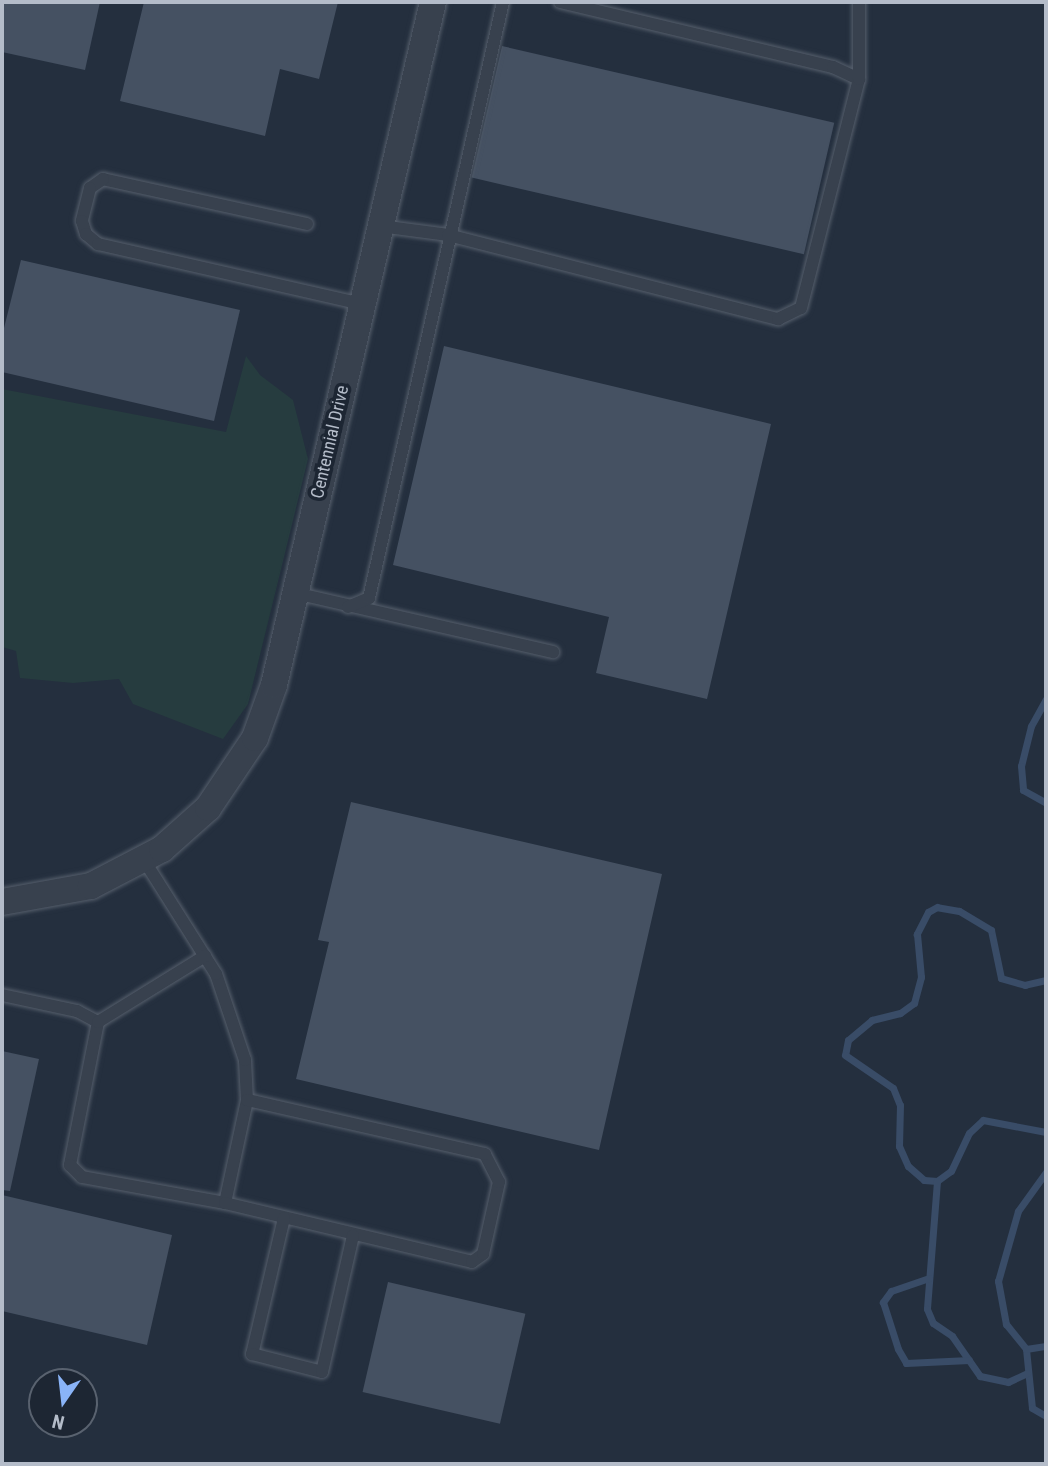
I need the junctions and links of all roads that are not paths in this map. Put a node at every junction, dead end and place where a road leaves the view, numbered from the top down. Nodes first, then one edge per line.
1 (433, 2) edge
2 (503, 2) edge
3 (560, 2) edge
4 (859, 2) edge
5 (859, 79) junction
6 (307, 224) dead end
7 (380, 226) junction
8 (447, 235) junction
9 (362, 304) junction
10 (295, 593) junction
11 (348, 607) junction
12 (553, 652) dead end
13 (153, 854) junction
14 (2, 902) edge
15 (205, 956) junction
16 (2, 995) edge
17 (98, 1022) junction
18 (247, 1100) junction
19 (225, 1203) junction
20 (284, 1218) junction
21 (354, 1236) junction

1 - 7 street, Centennial Drive
2 - 8 lane
3 - 5 lane
4 - 5 lane
5 - 8 lane
6 - 9 lane
7 - 8 lane
7 - 9 street, Centennial Drive
8 - 11 lane
9 - 10 street, Centennial Drive
10 - 11 lane
10 - 13 street, Centennial Drive
11 - 12 lane
13 - 14 street, Centennial Drive
13 - 15 lane
15 - 17 lane
15 - 18 lane
16 - 17 lane
17 - 19 lane
18 - 19 lane
18 - 21 lane
19 - 20 lane
20 - 21 lane
20 - 21 lane

